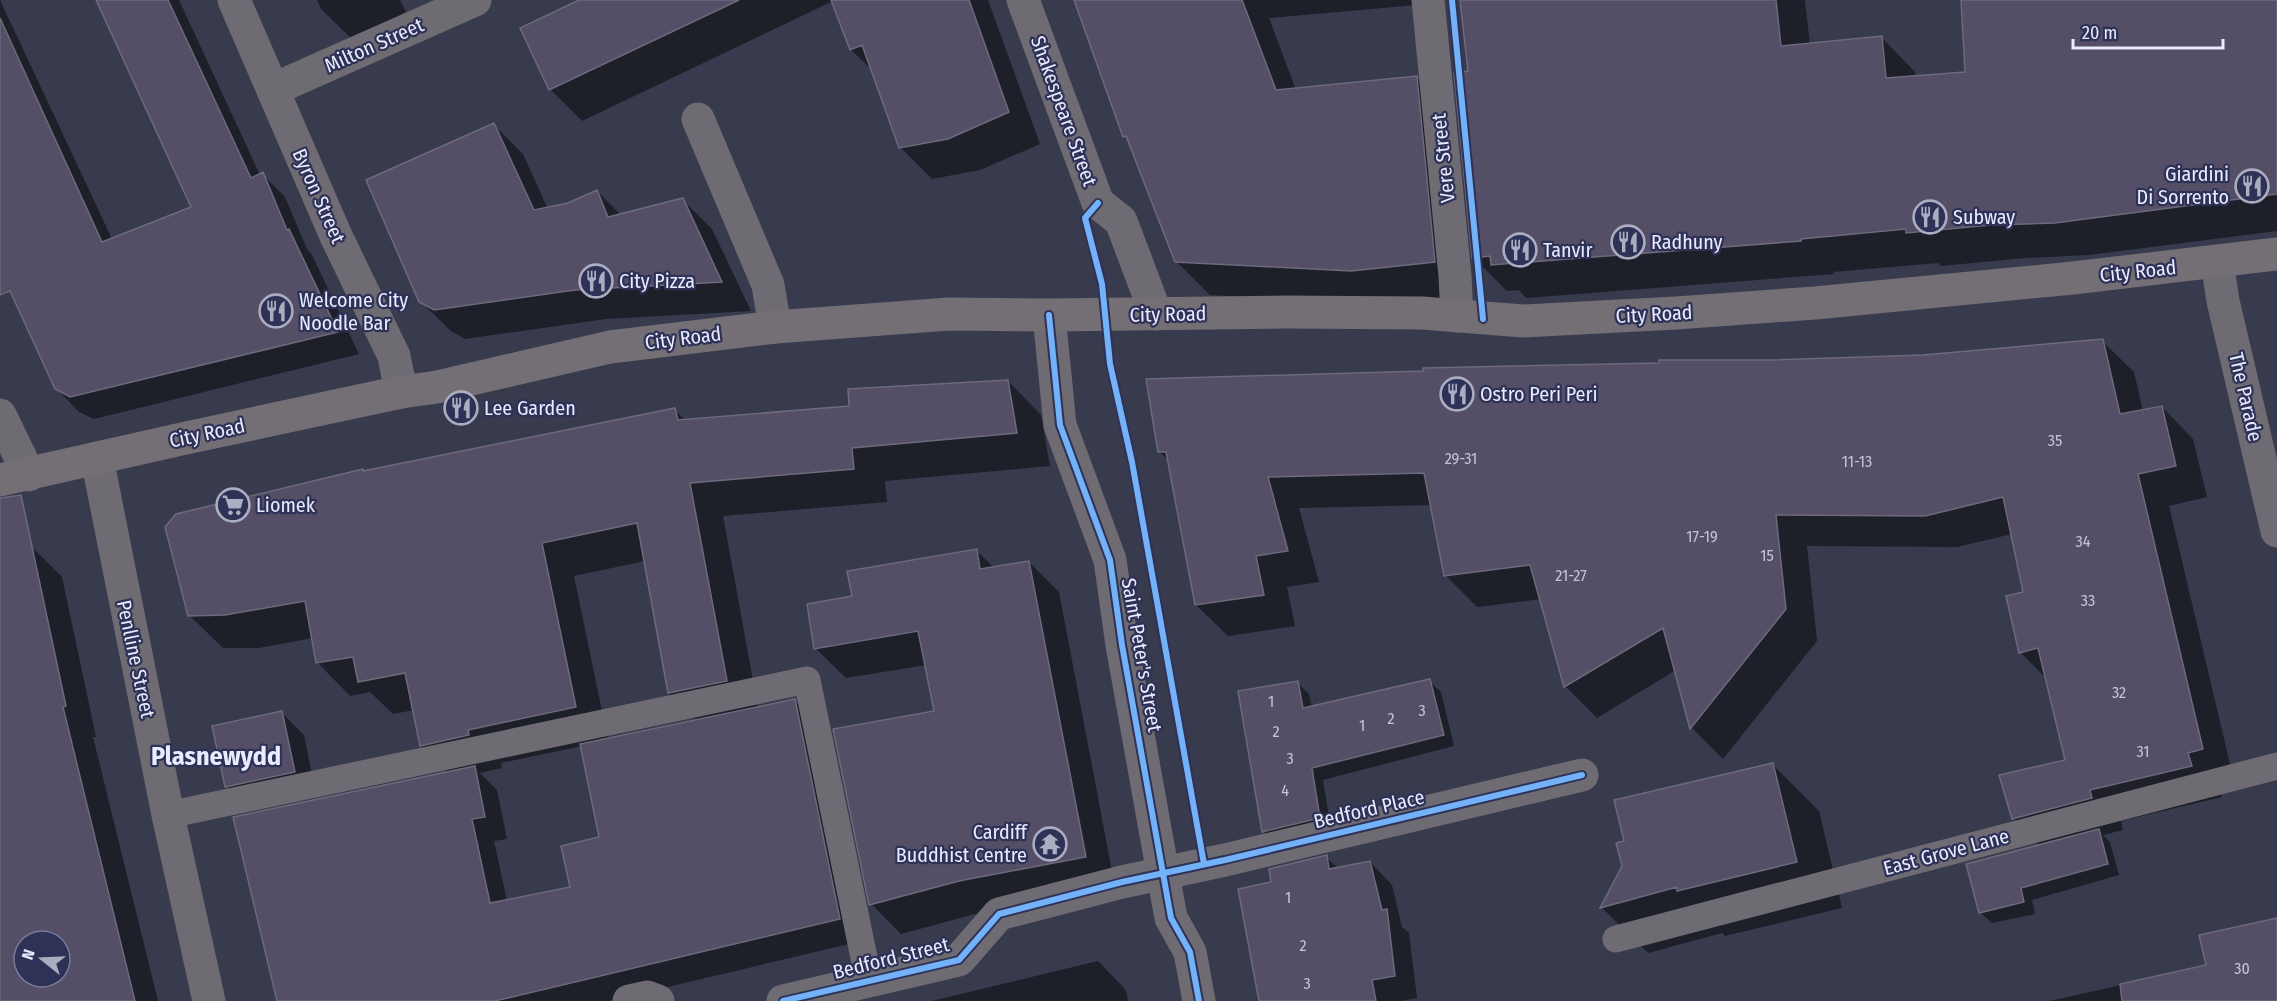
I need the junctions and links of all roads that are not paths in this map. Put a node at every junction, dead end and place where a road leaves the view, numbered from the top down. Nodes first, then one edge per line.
1 (234, 0) edge
2 (474, 0) edge
3 (1023, 0) edge
4 (1428, 0) edge
5 (274, 89) junction
6 (698, 119) dead end
7 (2277, 254) edge
8 (2217, 262) junction
9 (1156, 314) junction
10 (1049, 315) junction
11 (1457, 316) junction
12 (775, 327) junction
13 (401, 392) junction
14 (0, 415) edge
15 (97, 458) junction
16 (14, 478) edge
17 (2277, 531) edge
18 (2277, 766) edge
19 (1582, 775) dead end
20 (168, 814) junction
21 (1164, 873) junction
22 (1616, 939) dead end
23 (869, 982) junction
24 (210, 1001) edge
25 (629, 1001) edge
26 (658, 1001) edge
27 (783, 1001) edge
28 (1199, 1001) edge

1 - 5 street, Byron Street
2 - 5 street, Milton Street
3 - 9 street, Shakespeare Street
4 - 11 street, Vere Street
5 - 13 street, Byron Street
6 - 12 street
7 - 8 main road, City Road
8 - 11 main road, City Road
8 - 17 street, The Parade
9 - 10 main road, City Road
9 - 11 main road, City Road
10 - 12 main road, City Road
10 - 21 street, Saint Peter's Street
12 - 13 main road, City Road
13 - 15 main road, City Road
14 - 16 street
15 - 16 main road, City Road
15 - 20 street, Penlline Street
18 - 22 lane, East Grove Lane
19 - 21 street, Bedford Place
20 - 23 lane
20 - 24 street, Penlline Street
21 - 23 street, Bedford Street
21 - 28 street, Saint Peter's Street
23 - 27 street, Bedford Street
25 - 26 street

